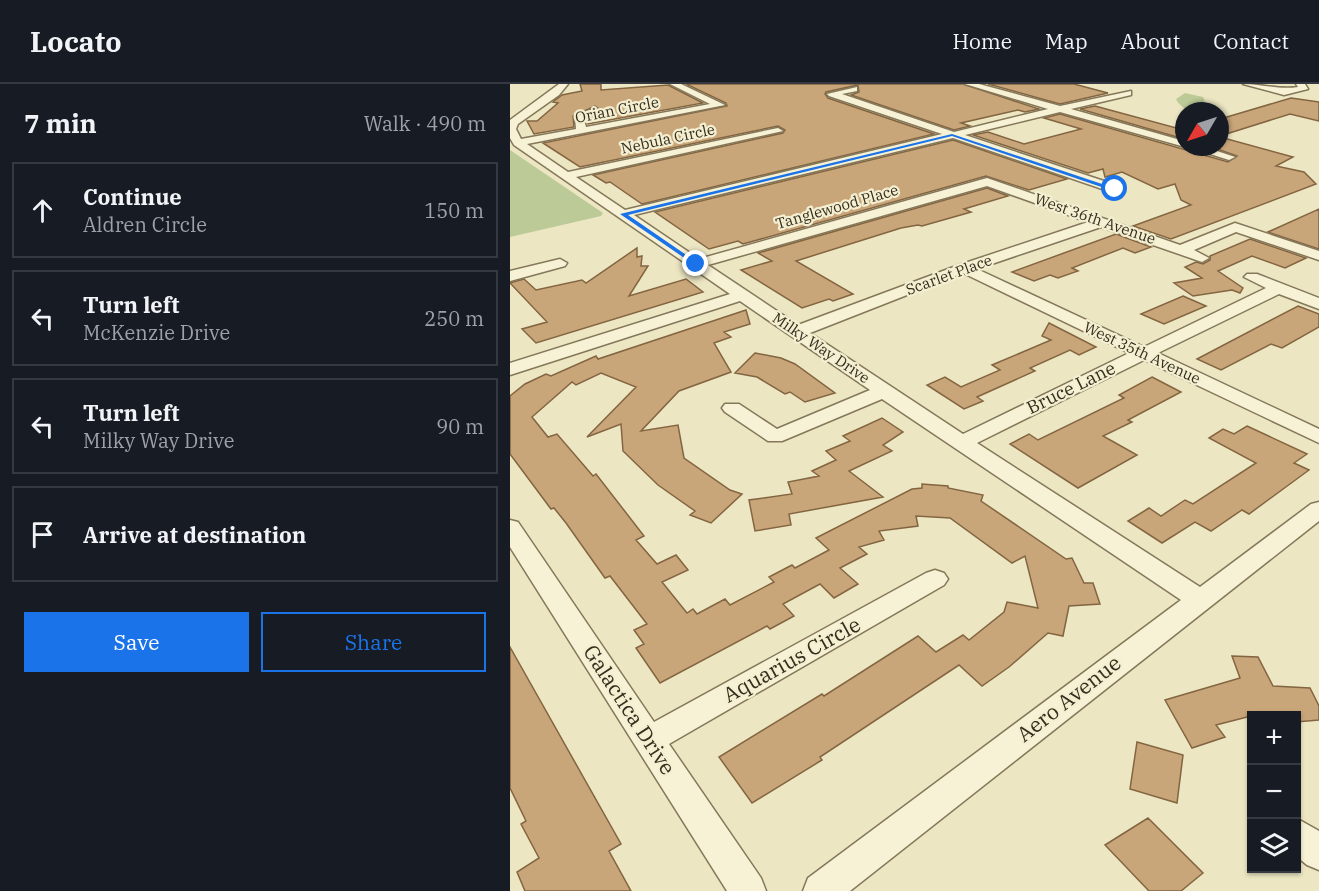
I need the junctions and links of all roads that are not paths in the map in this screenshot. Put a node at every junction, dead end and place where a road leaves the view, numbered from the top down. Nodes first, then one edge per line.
1 (564, 84) edge
2 (674, 84) edge
3 (969, 84) edge
4 (1247, 84) edge
5 (1300, 84) edge
6 (1101, 86) dead end
7 (854, 89) dead end
8 (1057, 109) junction
9 (596, 111) dead end
10 (926, 113) dead end
11 (903, 118) junction
12 (1112, 124) junction
13 (1094, 129) dead end
14 (778, 131) dead end
15 (584, 132) junction
16 (952, 135) junction
17 (1175, 142) edge
18 (518, 143) junction
19 (1225, 156) edge
20 (1208, 163) dead end
21 (565, 176) junction
22 (987, 182) joint
23 (1115, 189) dead end
24 (623, 214) junction
25 (1103, 222) junction
26 (1182, 250) junction
27 (1319, 256) edge
28 (1202, 258) dead end
29 (561, 263) dead end
30 (696, 264) junction
31 (964, 268) junction
32 (510, 276) edge
33 (1252, 276) dead end
34 (1278, 288) junction
35 (742, 295) junction
36 (1319, 304) edge
37 (796, 332) junction
38 (1142, 353) junction
39 (510, 369) edge
40 (884, 391) junction
41 (732, 408) dead end
42 (1319, 437) edge
43 (962, 442) junction
44 (1319, 509) edge
45 (510, 528) edge
46 (935, 579) dead end
47 (1199, 599) junction
48 (649, 740) junction
49 (1301, 838) edge
50 (1319, 854) edge
51 (748, 891) edge
52 (821, 891) edge

1 - 18 street
2 - 15 street, Orian Circle
3 - 8 street
4 - 5 street
6 - 8 street
7 - 11 street
8 - 12 street
8 - 16 street
9 - 15 street
10 - 11 street
11 - 16 street
12 - 13 street
12 - 17 street
14 - 21 street, Nebula Circle
15 - 18 street, Orian Circle
16 - 23 street
16 - 24 street
18 - 21 street, Milky Way Drive
19 - 20 street
21 - 24 street, Milky Way Drive
22 - 25 street, West 36th Avenue
22 - 30 street, Tanglewood Place
24 - 30 street, Milky Way Drive
25 - 26 street, West 36th Avenue
25 - 31 street, Scarlet Place
26 - 27 street
26 - 28 street, West 36th Avenue
29 - 32 street
30 - 35 street, Milky Way Drive
31 - 37 street, Scarlet Place
31 - 38 street, West 35th Avenue
33 - 34 street
34 - 36 street
34 - 38 street, Bruce Lane
35 - 37 street, Milky Way Drive
35 - 39 street
37 - 40 street, Milky Way Drive
38 - 42 street, West 35th Avenue
38 - 43 street, Bruce Lane
40 - 41 street
40 - 43 street, Milky Way Drive
43 - 47 street, Milky Way Drive
44 - 47 street, Aero Avenue
45 - 48 street, Galactica Drive
46 - 48 street, Aquarius Circle
47 - 52 street, Aero Avenue
48 - 51 street, Galactica Drive
49 - 50 street

